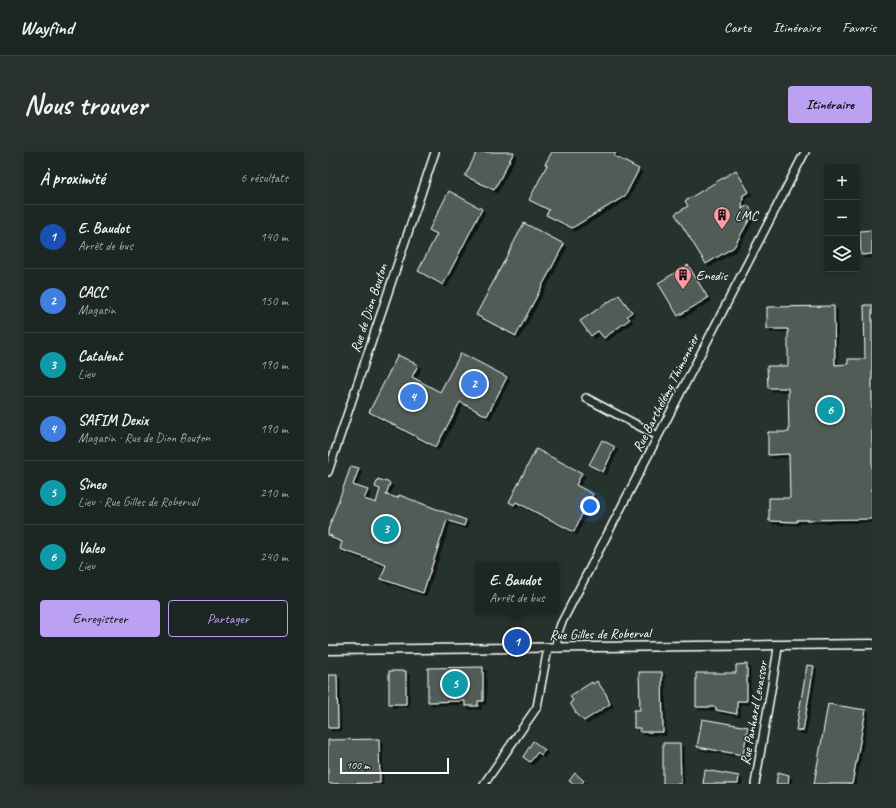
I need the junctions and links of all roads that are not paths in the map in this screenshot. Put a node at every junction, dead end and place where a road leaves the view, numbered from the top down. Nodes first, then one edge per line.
1 (435, 152) edge
2 (805, 152) edge
3 (586, 398) dead end
4 (658, 436) junction
5 (328, 472) edge
6 (872, 644) edge
7 (778, 645) junction
8 (548, 648) junction
9 (557, 648) junction
10 (328, 650) edge
11 (484, 784) edge
12 (755, 784) edge

1 - 5 street, Rue de Dion Bouton
2 - 4 street, Rue Barthélémy Thimonnier
3 - 4 street
4 - 9 street, Rue Barthélémy Thimonnier
6 - 7 street, Rue Gilles de Roberval
7 - 9 street, Rue Gilles de Roberval
7 - 12 street, Rue Panhard Levassor
8 - 9 street, Rue Gilles de Roberval
8 - 10 street, Rue Gilles de Roberval
8 - 11 street

